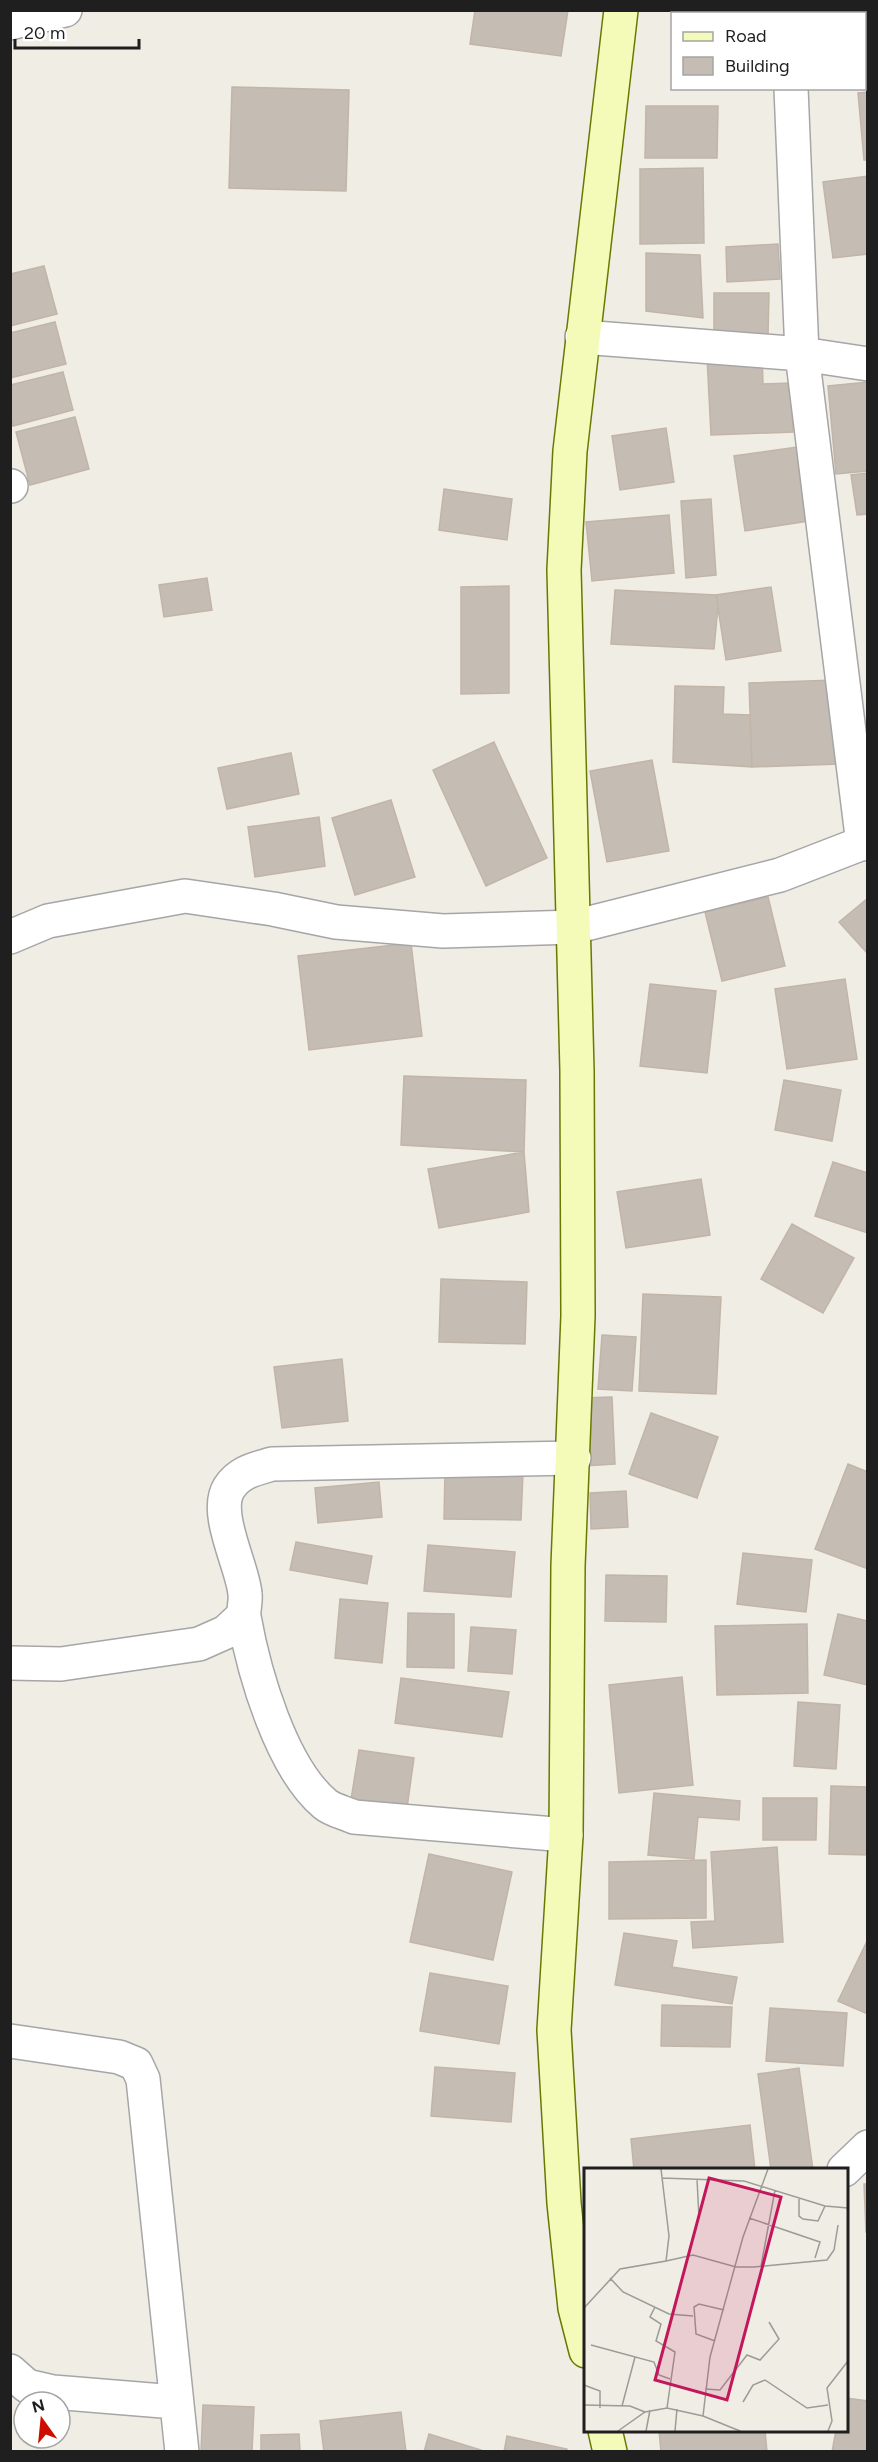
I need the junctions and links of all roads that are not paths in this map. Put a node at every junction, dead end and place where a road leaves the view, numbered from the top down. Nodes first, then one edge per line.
1 (65, 10) edge
2 (621, 10) edge
3 (10, 23) edge
4 (791, 90) edge
5 (582, 336) junction
6 (802, 354) junction
7 (867, 364) edge
8 (865, 843) edge
9 (574, 927) junction
10 (10, 938) edge
11 (574, 1458) junction
12 (244, 1615) junction
13 (10, 1663) edge
14 (566, 1835) junction
15 (10, 2042) edge
16 (867, 2147) edge
17 (845, 2168) edge
18 (584, 2347) edge
19 (10, 2371) edge
20 (176, 2402) junction
21 (605, 2432) edge
22 (182, 2451) edge
23 (610, 2451) edge

1 - 3 street
2 - 5 street
4 - 6 street
5 - 6 street
5 - 9 street
6 - 7 street
6 - 8 street
8 - 9 street
9 - 10 street
9 - 11 street
11 - 12 street
11 - 14 street
12 - 13 street
12 - 14 street
14 - 18 street
15 - 20 street
16 - 17 street
19 - 20 street
20 - 22 street
21 - 23 street

